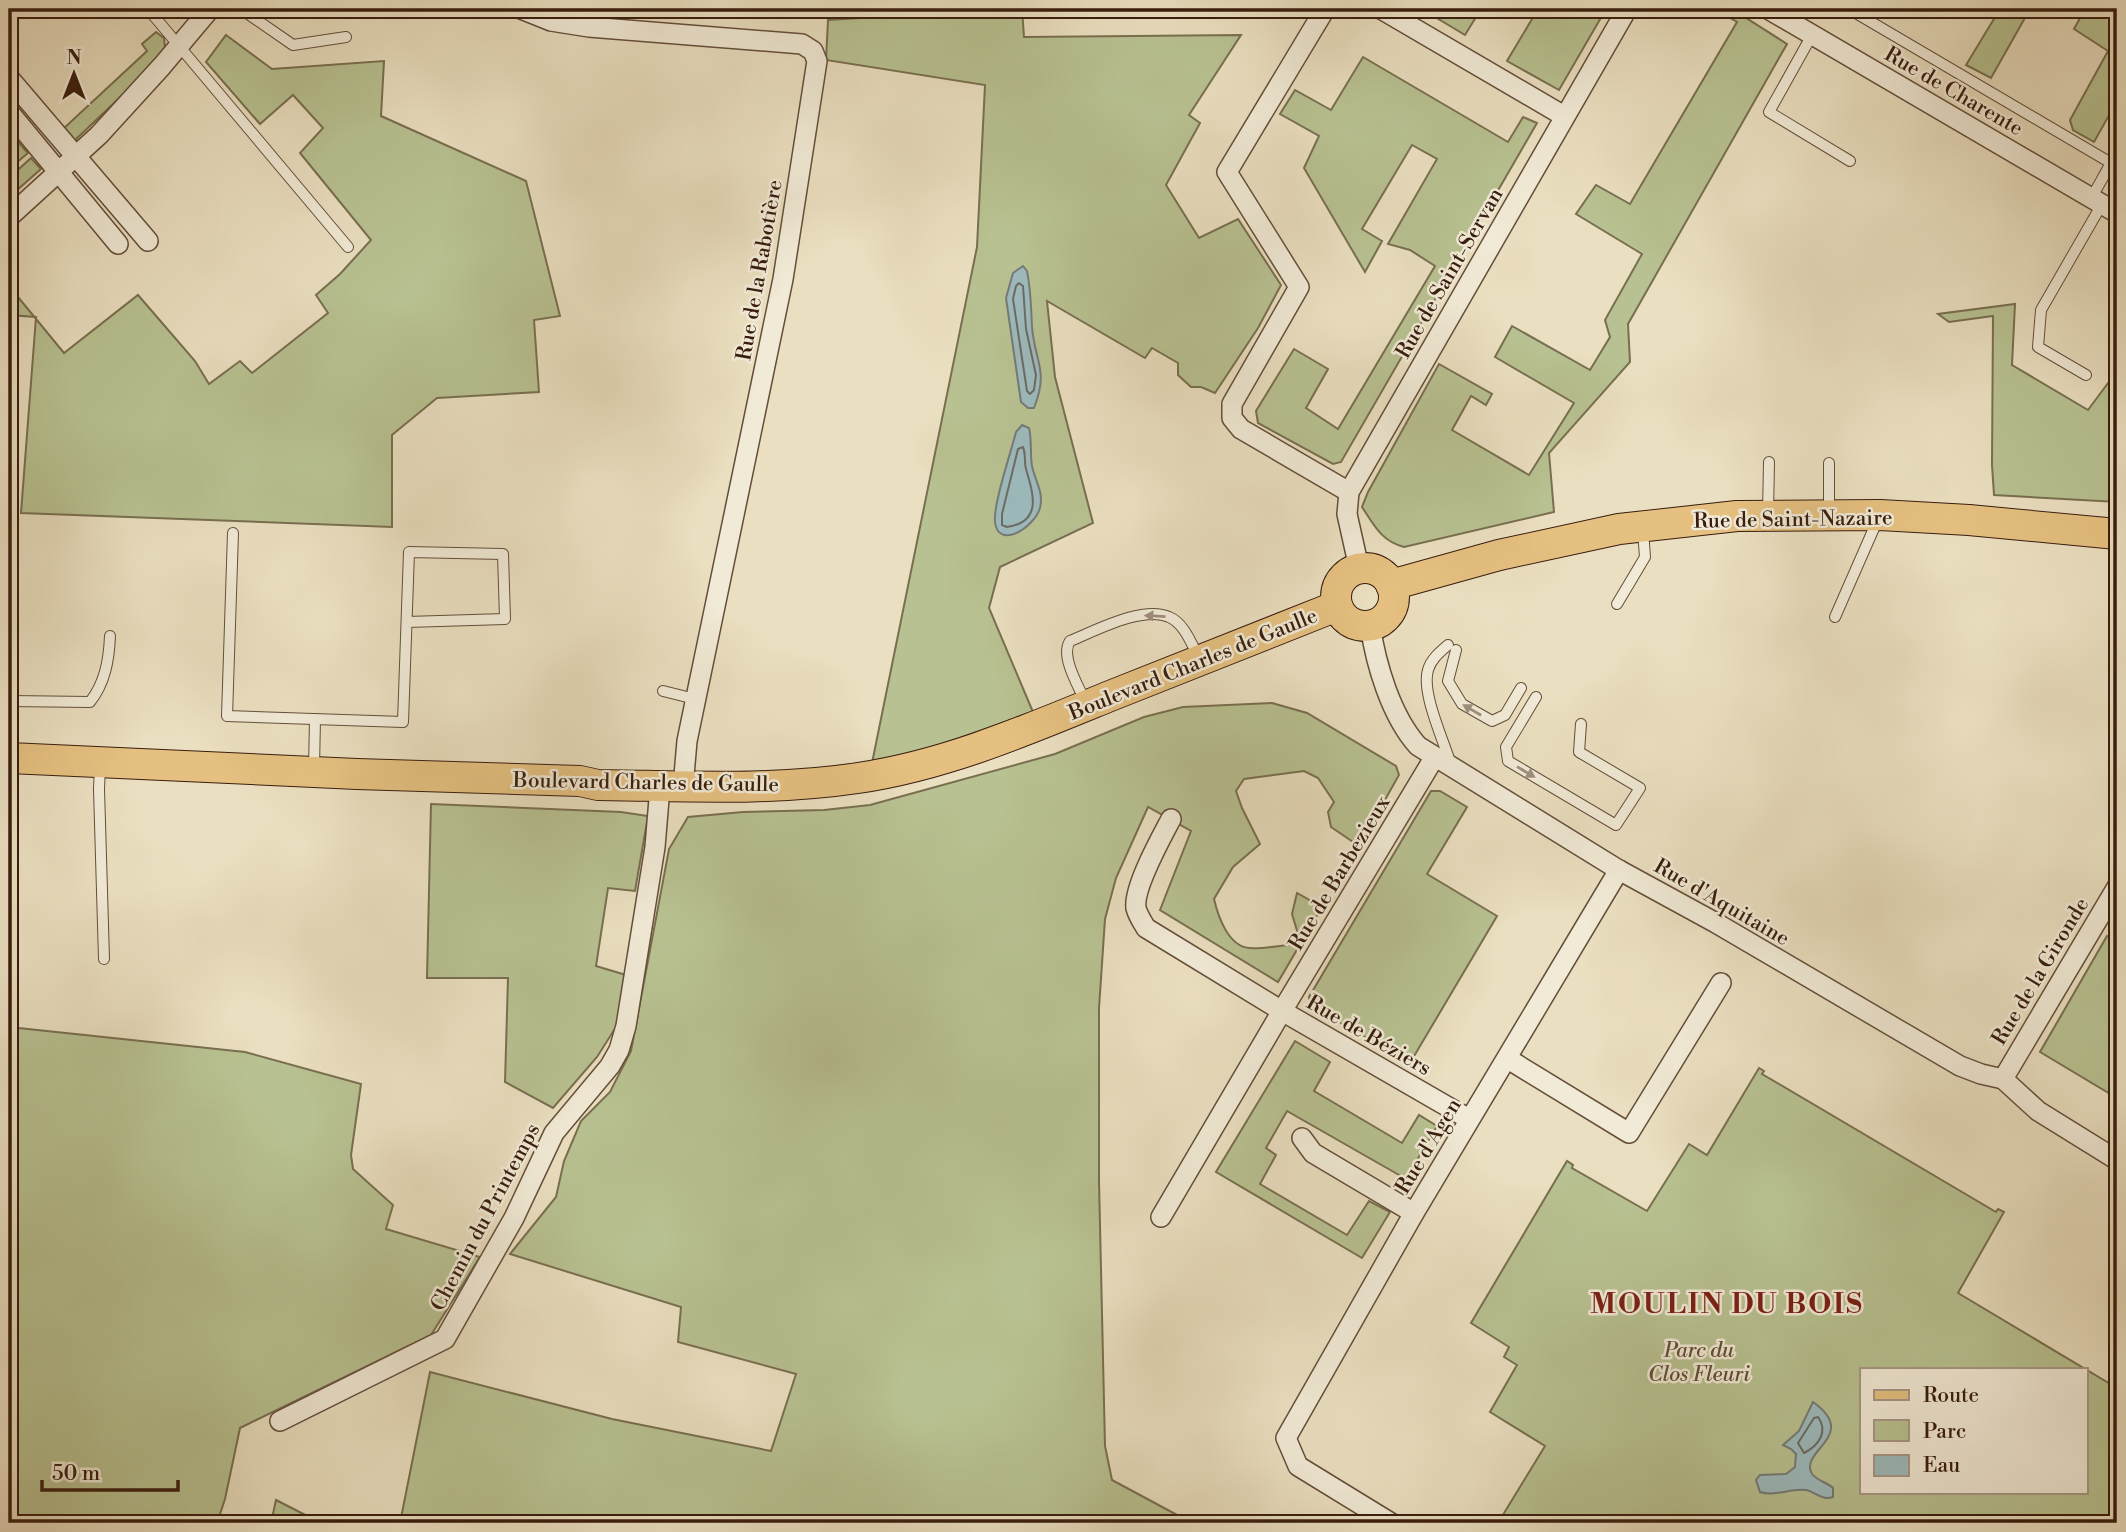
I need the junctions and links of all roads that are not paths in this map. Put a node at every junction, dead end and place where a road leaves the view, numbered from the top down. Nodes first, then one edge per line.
1 (148, 9) edge
2 (210, 9) edge
3 (241, 9) edge
4 (521, 9) edge
5 (1325, 9) edge
6 (1381, 9) edge
7 (1628, 9) edge
8 (1768, 9) edge
9 (1849, 9) edge
10 (1812, 34) junction
11 (345, 37) dead end
12 (180, 45) junction
13 (9, 78) edge
14 (9, 112) edge
15 (1564, 116) junction
16 (76, 158) junction
17 (1850, 162) dead end
18 (59, 172) junction
19 (2104, 205) edge
20 (12, 206) edge
21 (148, 241) dead end
22 (118, 244) dead end
23 (348, 247) dead end
24 (2086, 375) dead end
25 (1769, 462) dead end
26 (1829, 463) dead end
27 (1349, 492) junction
28 (1829, 515) junction
29 (1880, 515) junction
30 (1768, 516) junction
31 (1643, 527) junction
32 (233, 533) dead end
33 (2117, 534) edge
34 (1359, 568) junction
35 (1391, 585) junction
36 (1617, 604) dead end
37 (1337, 606) junction
38 (1835, 617) dead end
39 (407, 622) junction
40 (1370, 625) junction
41 (110, 636) dead end
42 (1199, 660) junction
43 (1521, 688) dead end
44 (663, 691) dead end
45 (1535, 697) dead end
46 (695, 699) junction
47 (9, 701) edge
48 (1086, 706) junction
49 (315, 719) junction
50 (1581, 724) dead end
51 (9, 758) edge
52 (1434, 758) junction
53 (100, 762) junction
54 (1452, 769) junction
55 (314, 772) junction
56 (672, 787) junction
57 (1171, 819) dead end
58 (1619, 870) junction
59 (2116, 892) edge
60 (104, 959) dead end
61 (1721, 983) dead end
62 (1282, 1011) junction
63 (1508, 1059) junction
64 (2003, 1079) junction
65 (1469, 1119) junction
66 (1302, 1138) dead end
67 (2117, 1160) edge
68 (1414, 1213) junction
69 (1161, 1217) dead end
70 (280, 1421) dead end
71 (1364, 1517) edge
72 (1391, 1523) edge

1 - 12 lane
2 - 12 street
3 - 11 lane
4 - 46 street, Rue de la Rabotière
5 - 27 street
6 - 15 street
7 - 15 street, Rue de Saint-Servan
8 - 10 street, Rue de Charente
9 - 19 lane
10 - 17 lane
10 - 19 street, Rue de Charente
12 - 16 street
12 - 23 lane
13 - 16 street
14 - 18 street
15 - 27 street, Rue de Saint-Servan
16 - 18 street
16 - 21 street
18 - 20 street
18 - 22 street
19 - 24 lane
25 - 30 lane
26 - 28 lane
27 - 34 street
28 - 29 main road, Rue de Saint-Nazaire
28 - 30 main road, Rue de Saint-Nazaire
29 - 33 main road, Rue de Saint-Nazaire
29 - 38 lane
30 - 31 main road, Rue de Saint-Nazaire
31 - 35 main road, Rue de Saint-Nazaire
31 - 36 lane
32 - 49 lane
34 - 35 main road
34 - 37 main road
35 - 40 main road
37 - 40 main road
37 - 42 main road, Boulevard Charles de Gaulle
39 - 39 lane
39 - 49 lane
40 - 52 street, Rue d'Aquitaine
41 - 47 lane
42 - 48 main road, Boulevard Charles de Gaulle
42 -> 48 lane
43 -> 54 lane
44 - 46 lane
45 -> 50 lane
46 - 56 street, Rue de la Rabotière
48 - 56 main road, Boulevard Charles de Gaulle
49 - 55 lane
51 - 53 main road, Boulevard Charles de Gaulle
52 - 54 street, Rue d'Aquitaine
52 - 62 street, Rue de Barbezieux
53 - 55 main road, Boulevard Charles de Gaulle
53 - 60 lane
54 - 58 street, Rue d'Aquitaine
55 - 56 main road, Boulevard Charles de Gaulle
56 - 70 street, Chemin du Printemps
57 - 62 street, Rue de Béziers
58 - 63 street, Rue d'Agen
58 - 64 street, Rue d'Aquitaine
59 - 64 street, Rue de la Gironde
61 - 63 street
62 - 65 street, Rue de Béziers
62 - 69 street, Rue de Barbezieux
63 - 65 street, Rue d'Agen
64 - 67 street, Rue d'Aquitaine
65 - 68 street, Rue d'Agen
66 - 68 street
68 - 71 street, Rue d'Agen
71 - 72 street

